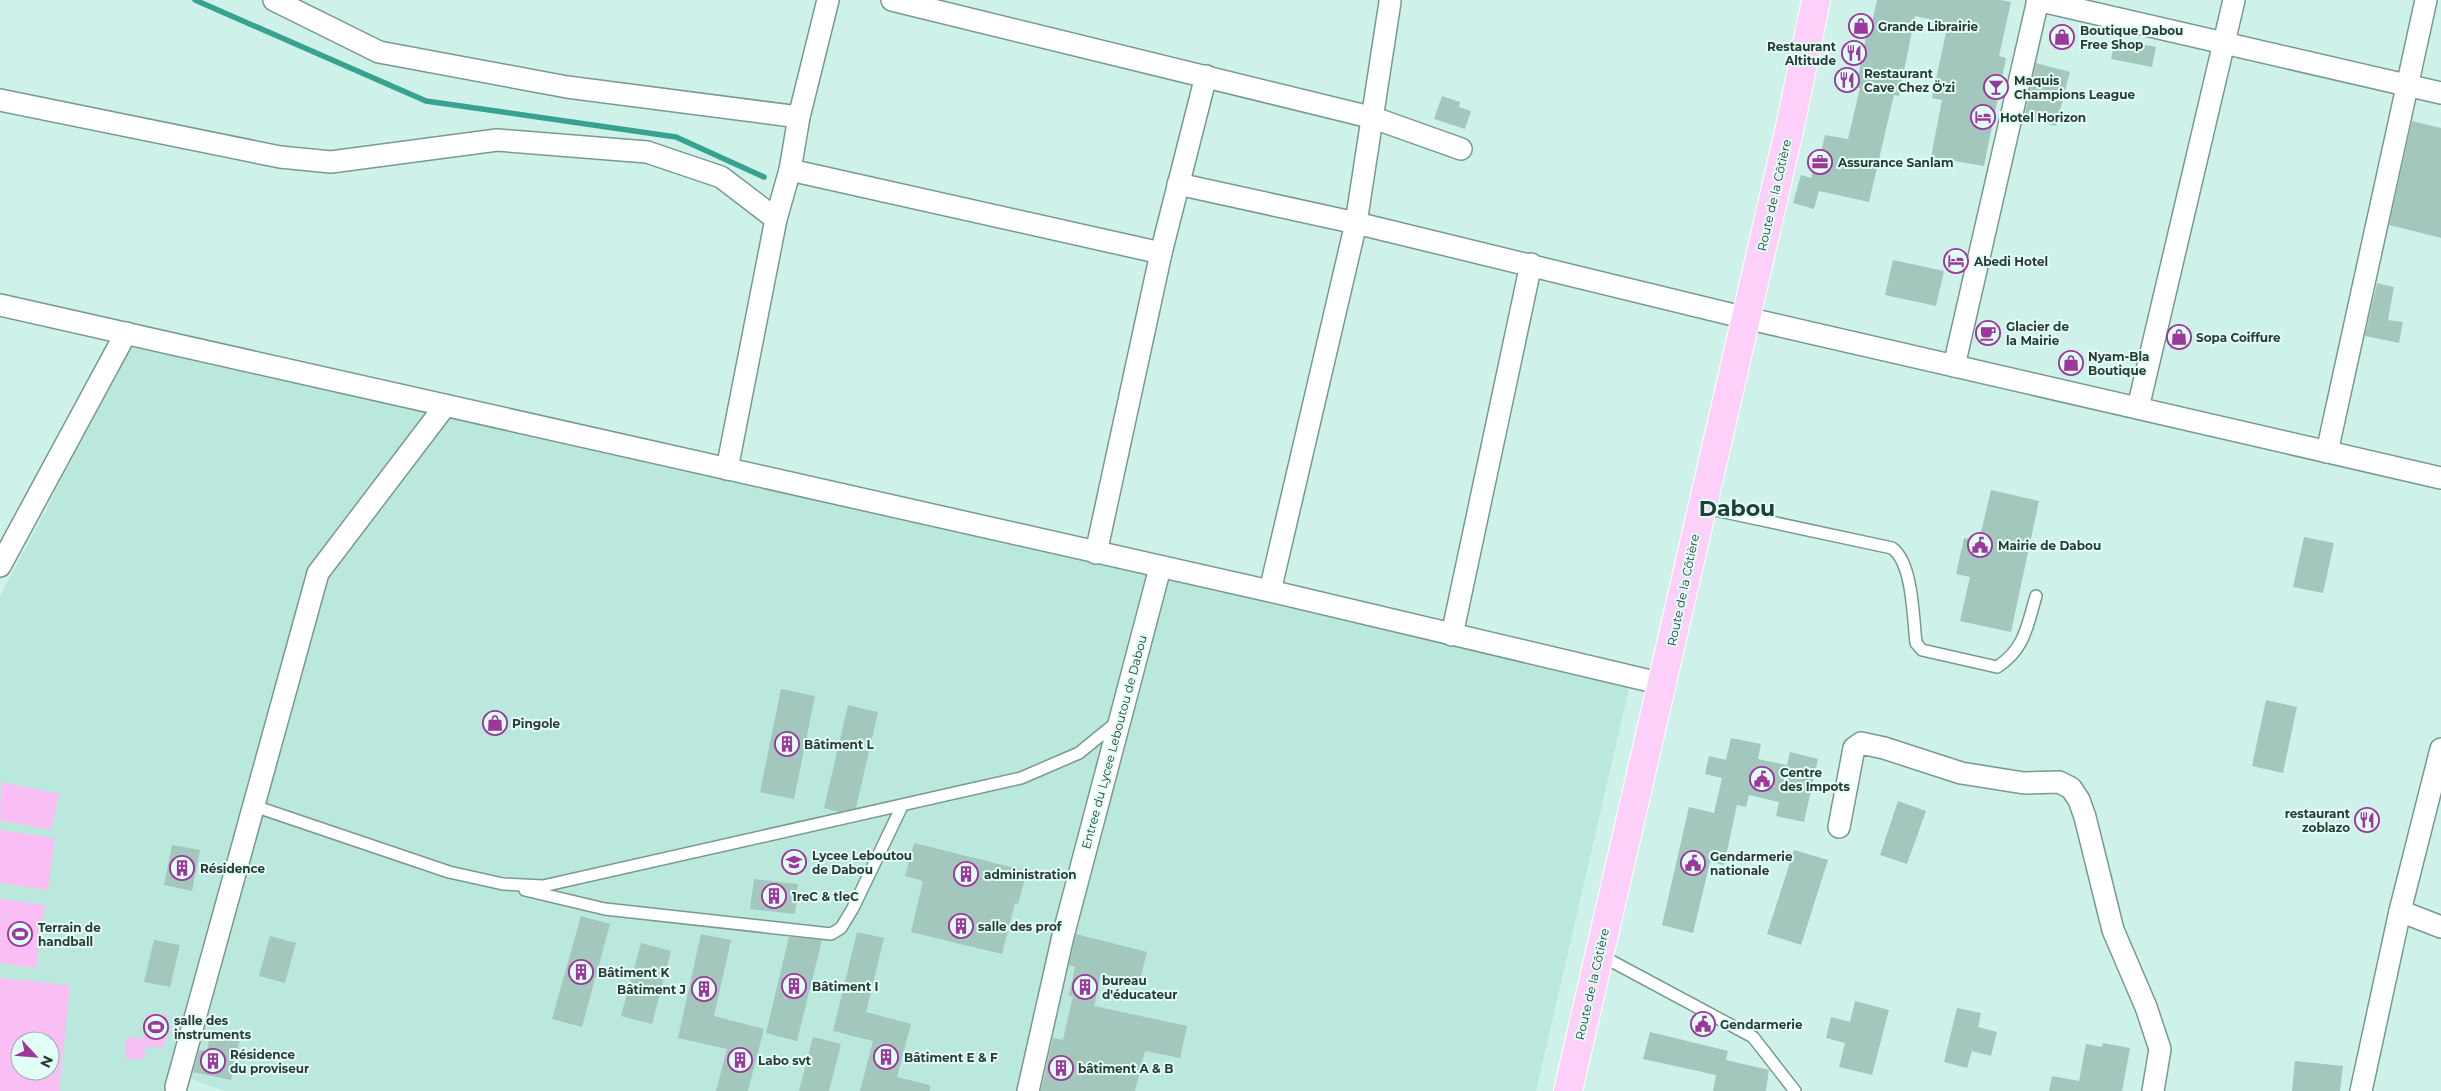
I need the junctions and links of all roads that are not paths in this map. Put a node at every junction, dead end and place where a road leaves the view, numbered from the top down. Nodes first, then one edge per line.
1 (274, 0) edge
2 (828, 0) edge
3 (892, 0) edge
4 (1816, 0) edge
5 (2038, 0) edge
6 (2234, 0) edge
7 (2426, 0) edge
8 (1390, 2) dead end
9 (2224, 43) junction
10 (1206, 76) junction
11 (2406, 85) junction
12 (2441, 93) edge
13 (0, 100) edge
14 (799, 117) junction
15 (1374, 118) junction
16 (1461, 149) dead end
17 (790, 170) junction
18 (1178, 184) junction
19 (776, 219) junction
20 (1356, 223) junction
21 (1161, 253) junction
22 (1531, 264) junction
23 (0, 305) edge
24 (1746, 318) junction
25 (126, 333) junction
26 (1954, 366) junction
27 (445, 406) junction
28 (2138, 408) junction
29 (2327, 452) junction
30 (727, 469) junction
31 (2441, 478) edge
32 (1701, 507) junction
33 (1096, 553) junction
34 (0, 566) edge
35 (1160, 568) junction
36 (1270, 591) junction
37 (2036, 596) dead end
38 (1452, 635) junction
39 (1663, 684) junction
40 (1120, 719) junction
41 (2441, 750) edge
42 (254, 806) junction
43 (902, 806) junction
44 (1839, 827) dead end
45 (503, 884) junction
46 (2400, 911) junction
47 (2441, 927) edge
48 (1598, 954) junction
49 (176, 1087) dead end
50 (1028, 1091) edge
51 (1568, 1091) edge
52 (1795, 1091) edge
53 (2153, 1091) edge
54 (2362, 1091) edge

1 - 14 street
2 - 14 street
3 - 10 street
4 - 24 main road, Route de la Côtière
5 - 9 street
5 - 26 street
6 - 9 street
7 - 11 street
8 - 15 street
9 - 11 street
9 - 28 street
10 - 15 street
10 - 18 street
11 - 12 street
11 - 29 street
13 - 19 street
14 - 17 street
15 - 16 street
15 - 20 street
17 - 19 street
17 - 21 street
18 - 20 street
18 - 21 street
19 - 30 street
20 - 22 street
20 - 36 street
21 - 33 street
22 - 24 street
22 - 38 street
23 - 25 street
24 - 26 street
24 - 32 main road, Route de la Côtière
25 - 27 street
25 - 34 street
26 - 28 street
27 - 30 street
27 - 42 street
28 - 29 street
29 - 31 street
30 - 33 street
32 - 37 lane
32 - 39 main road, Route de la Côtière
33 - 35 street
35 - 36 street
35 - 40 street, Entree du Lycee Leboutou de Dabou
36 - 38 street
38 - 39 street
39 - 48 main road, Route de la Côtière
40 - 43 lane
40 - 50 street, Entree du Lycee Leboutou de Dabou
41 - 46 street
42 - 45 lane
42 - 49 street
43 - 45 lane
43 - 45 lane
44 - 53 street
46 - 47 street
46 - 54 street
48 - 51 main road, Route de la Côtière
48 - 52 lane

